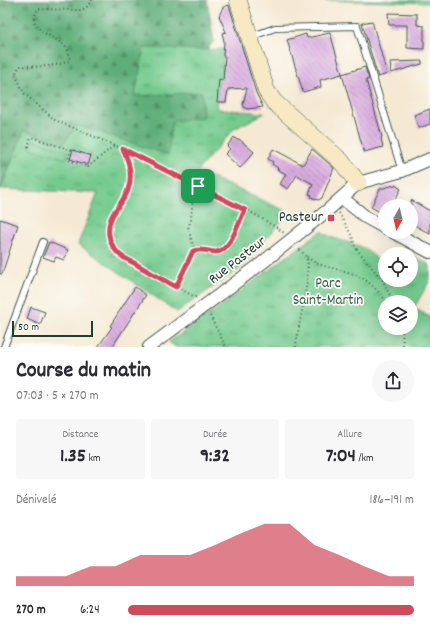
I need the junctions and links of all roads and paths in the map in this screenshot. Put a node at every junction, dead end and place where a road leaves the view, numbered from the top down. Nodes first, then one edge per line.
1 (92, 0) edge
2 (238, 0) edge
3 (250, 37) junction
4 (115, 145) junction
5 (28, 147) dead end
6 (123, 149) junction
7 (430, 159) edge
8 (402, 171) junction
9 (358, 183) junction
10 (198, 186) junction
11 (338, 201) junction
12 (245, 210) junction
13 (378, 224) edge
14 (292, 239) junction
15 (406, 239) edge
16 (43, 242) dead end
17 (193, 251) junction
18 (430, 252) edge
19 (307, 257) junction
20 (176, 287) junction
21 (381, 295) edge
22 (390, 295) edge
23 (206, 306) junction
24 (402, 335) edge
25 (4, 347) edge
26 (149, 347) edge
27 (226, 347) edge
28 (296, 347) edge
29 (403, 347) edge

1 - 4 path
2 - 3 street
3 - 8 lane
3 - 9 street
4 - 5 path
4 - 6 path
6 - 10 path
6 - 20 path
7 - 8 street, Rue Pasteur
8 - 9 street, Rue Pasteur
9 - 11 street, Rue Pasteur
10 - 12 path
10 - 17 path
11 - 13 street
11 - 14 street, Rue Pasteur
11 - 22 path
12 - 14 path
12 - 17 path
14 - 19 path
14 - 23 street, Rue Pasteur
15 - 18 street
16 - 25 lane
17 - 20 path
19 - 21 path
19 - 28 path
20 - 23 path
23 - 26 street, Rue Pasteur
23 - 27 path
24 - 29 path

